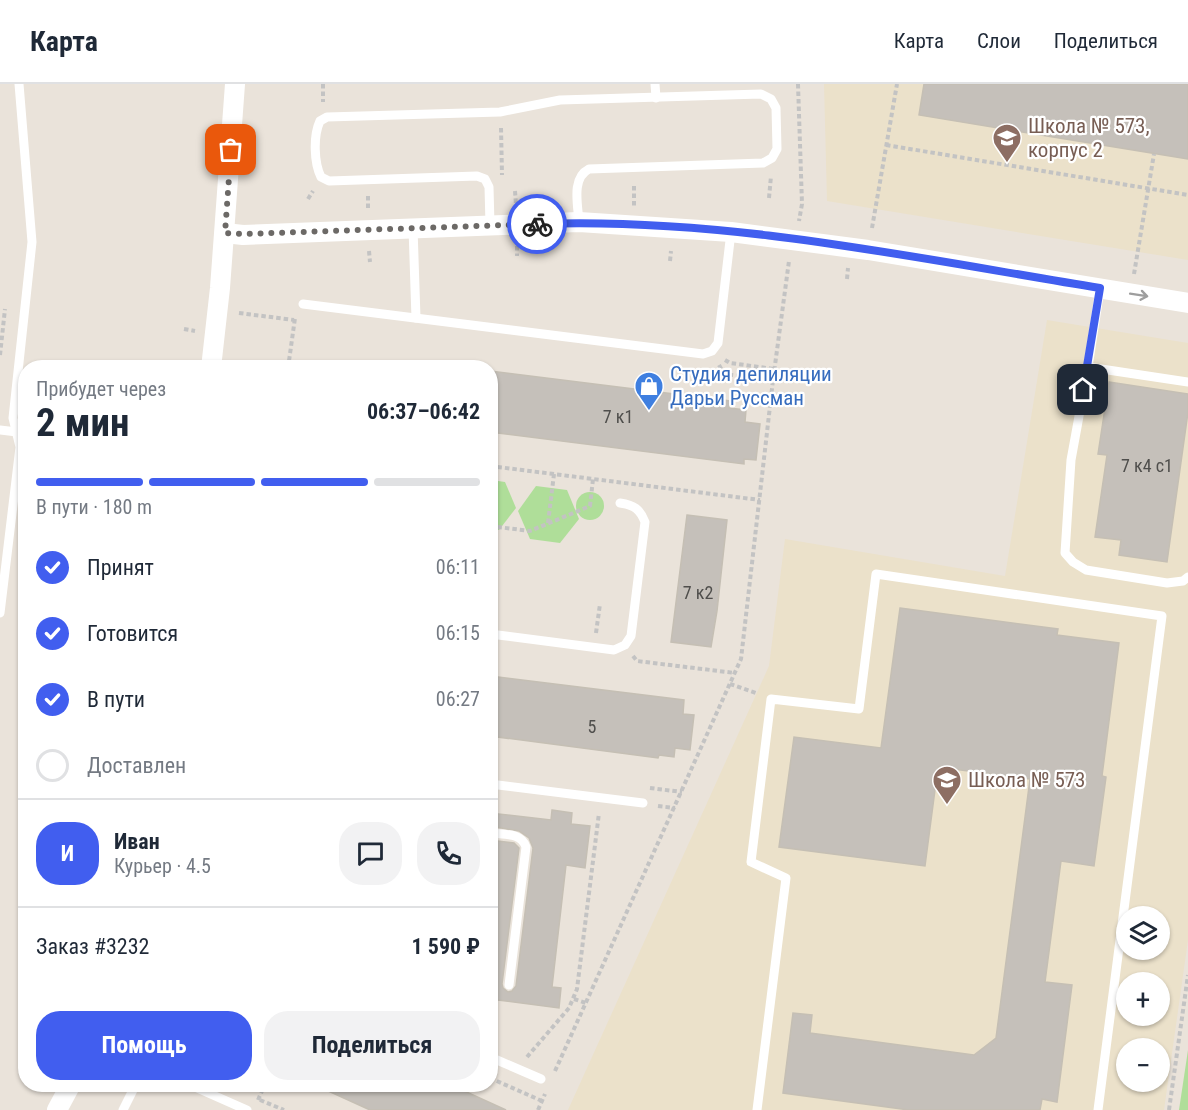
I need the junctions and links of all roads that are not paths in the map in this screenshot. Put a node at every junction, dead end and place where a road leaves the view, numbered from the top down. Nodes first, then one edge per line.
1 (19, 84) edge
2 (236, 84) edge
3 (655, 84) edge
4 (656, 98) junction
5 (579, 222) junction
6 (490, 225) junction
7 (412, 228) junction
8 (731, 232) junction
9 (225, 233) junction
10 (1100, 288) junction
11 (1188, 303) edge
12 (303, 304) road end
13 (416, 318) junction
14 (19, 360) edge
15 (212, 360) edge
16 (1088, 367) junction
17 (18, 372) edge
18 (1188, 382) edge
19 (0, 430) edge
20 (17, 432) junction
21 (18, 437) edge
22 (18, 464) edge
23 (621, 503) dead end
24 (1188, 577) edge
25 (0, 613) edge
26 (498, 635) edge
27 (498, 785) edge
28 (643, 804) dead end
29 (498, 834) edge
30 (509, 985) dead end
31 (498, 1060) edge
32 (541, 1079) dead end
33 (66, 1092) edge
34 (132, 1092) edge
35 (206, 1092) edge
36 (57, 1110) edge
37 (123, 1110) edge
38 (247, 1110) edge
39 (757, 1110) edge
40 (1098, 1110) edge

1 - 14 lane
2 - 9 street
3 - 4 lane
4 - 5 lane
4 - 6 lane
5 - 6 street
5 - 8 street
6 - 7 street
7 - 9 street
7 - 13 lane
8 - 10 street
8 - 13 lane
9 - 15 street
10 -> 11 street
10 - 16 lane
12 - 13 lane
16 - 18 lane
16 - 24 lane
17 - 20 lane
19 - 20 lane
20 - 21 lane
22 - 25 lane
23 - 26 lane
27 - 28 lane
29 - 30 lane
31 - 32 lane
33 - 36 street
34 - 37 lane
35 - 38 lane
39 - 40 lane

